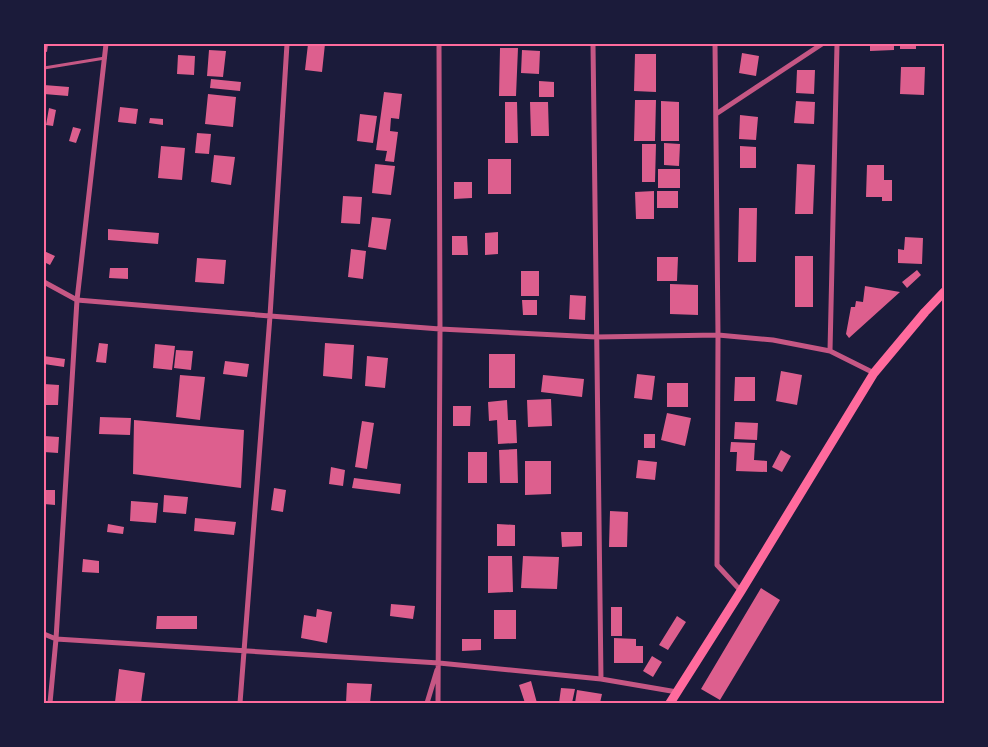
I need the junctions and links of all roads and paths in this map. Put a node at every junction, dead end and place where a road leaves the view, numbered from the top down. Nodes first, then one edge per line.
1 (106, 44) edge
2 (287, 44) edge
3 (439, 44) edge
4 (593, 44) edge
5 (715, 44) edge
6 (822, 44) edge
7 (837, 44) edge
8 (105, 58) junction
9 (44, 68) edge
10 (716, 114) junction
11 (44, 282) edge
12 (944, 292) edge
13 (77, 300) junction
14 (270, 316) junction
15 (440, 329) junction
16 (718, 336) junction
17 (596, 337) junction
18 (830, 351) junction
19 (874, 373) junction
20 (741, 591) junction
21 (44, 634) edge
22 (56, 639) junction
23 (244, 651) junction
24 (439, 663) junction
25 (601, 679) junction
26 (678, 692) junction
27 (50, 703) edge
28 (240, 703) edge
29 (427, 703) edge
30 (438, 703) edge
31 (670, 703) edge

1 - 8 street
2 - 14 street
3 - 15 street
4 - 17 street
5 - 10 street
6 - 10 street
7 - 18 street
8 - 9 lane
8 - 13 street
10 - 16 street
11 - 13 street
12 - 19 main road
13 - 14 street
13 - 22 street
14 - 15 street
14 - 23 street
15 - 17 street
15 - 24 street
16 - 17 street
16 - 18 street
16 - 20 street
17 - 25 street
18 - 19 street
19 - 20 main road
20 - 26 main road
21 - 22 street
22 - 23 street
22 - 27 street
23 - 24 street
23 - 28 street
24 - 25 street
24 - 29 street
24 - 30 street
25 - 26 street
26 - 31 main road

